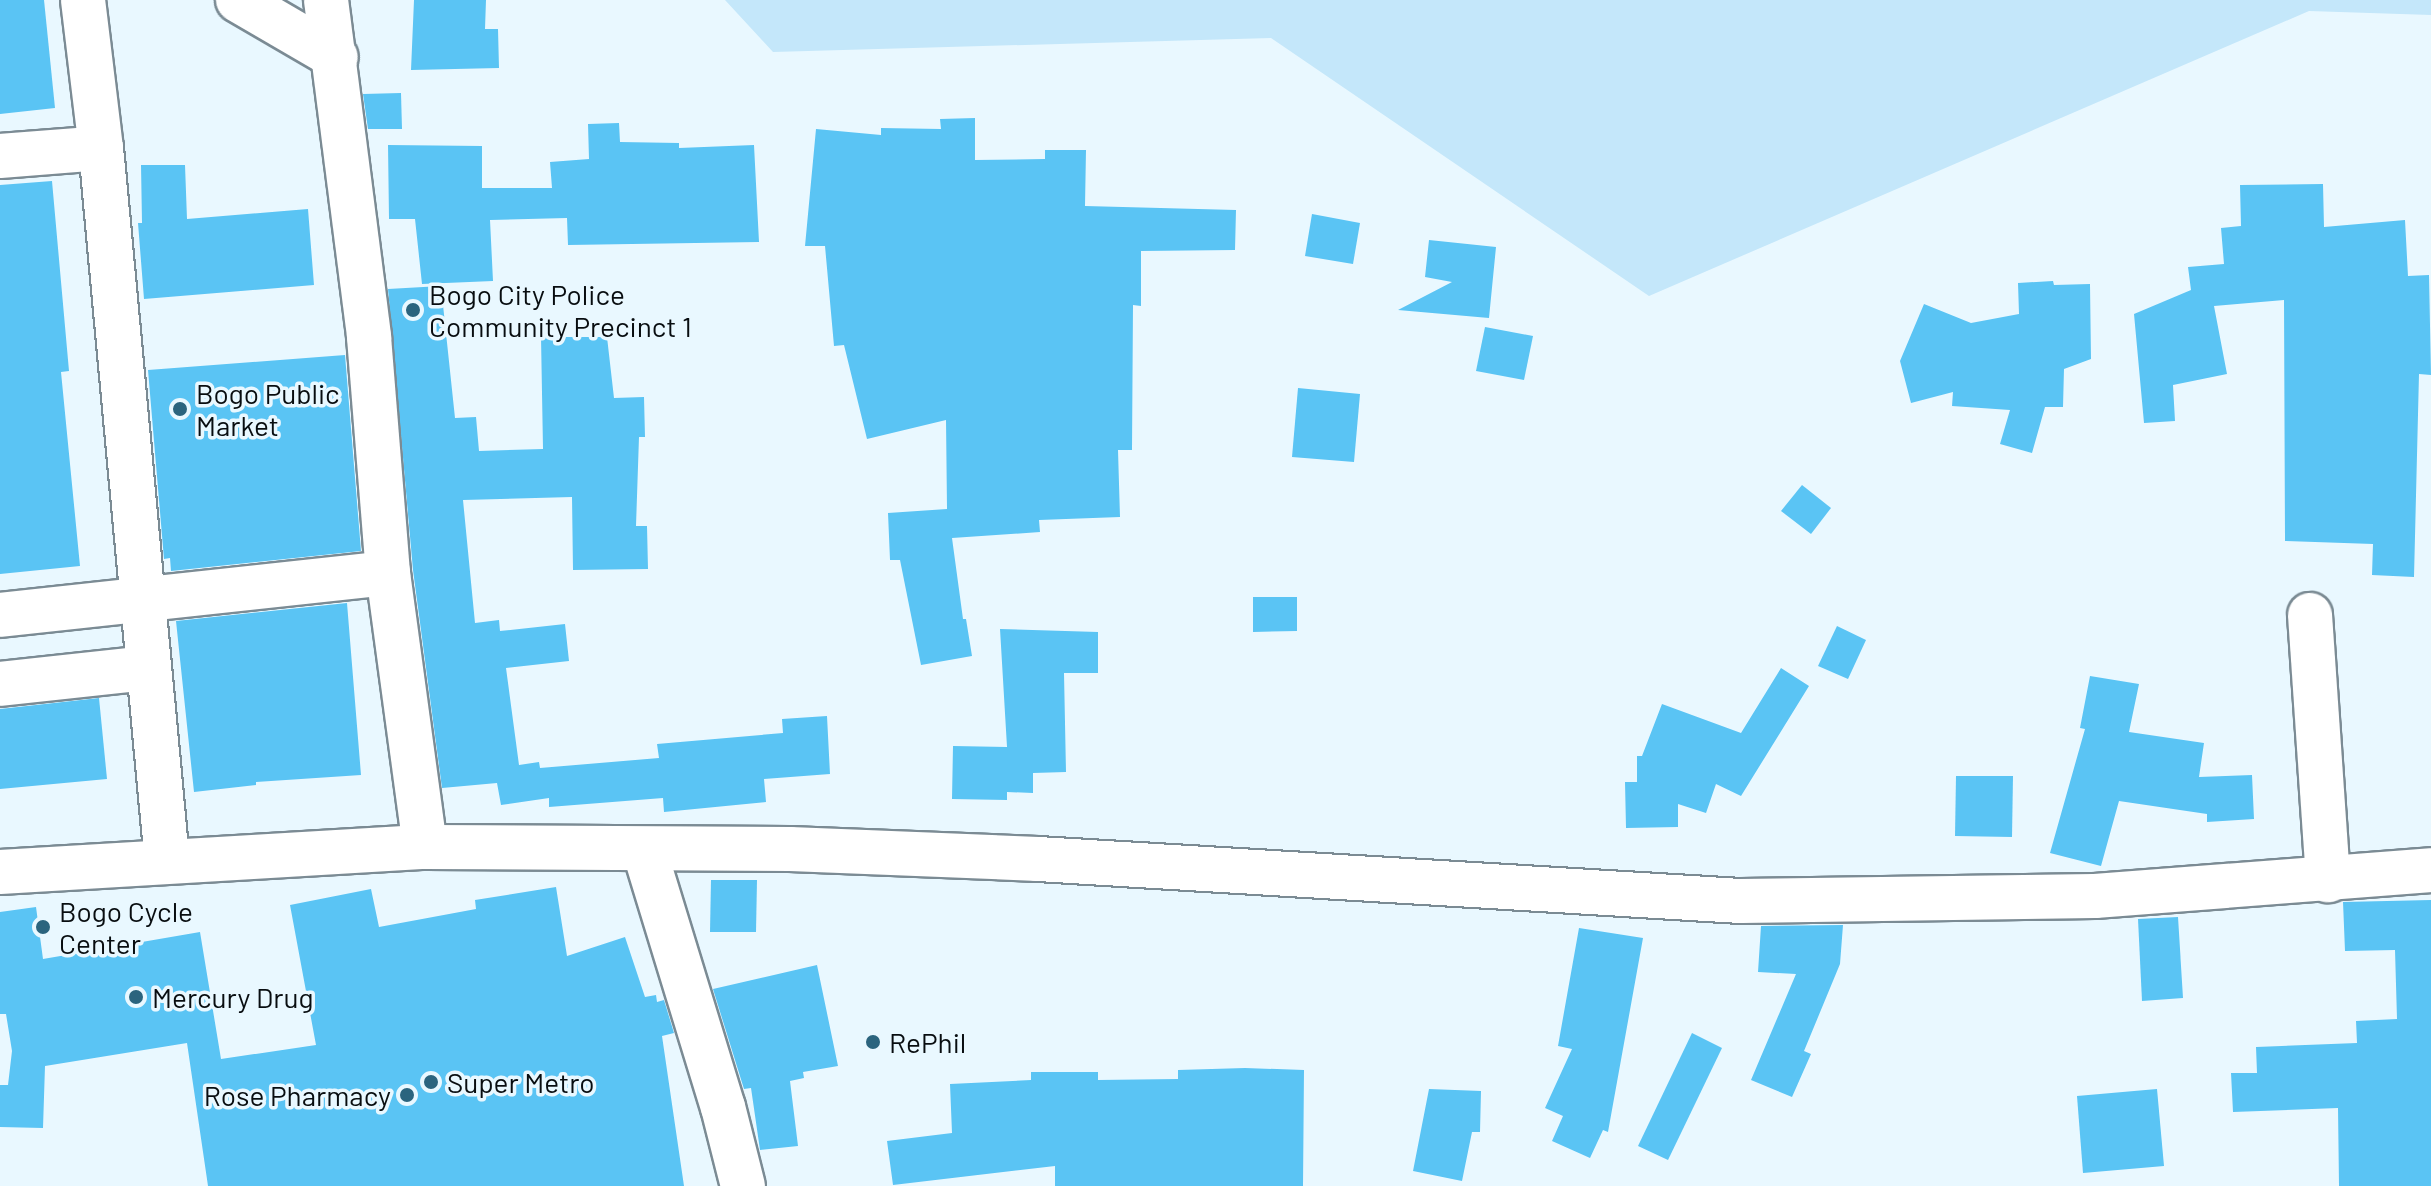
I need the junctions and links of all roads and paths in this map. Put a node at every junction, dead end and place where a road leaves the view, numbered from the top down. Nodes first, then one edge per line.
1 (83, 0) edge
2 (238, 0) edge
3 (326, 0) edge
4 (336, 57) junction
5 (101, 148) junction
6 (0, 156) edge
7 (388, 573) junction
8 (141, 601) junction
9 (0, 615) edge
10 (2310, 615) dead end
11 (147, 668) junction
12 (0, 684) edge
13 (425, 847) junction
14 (644, 849) junction
15 (167, 861) junction
16 (2431, 870) edge
17 (0, 872) edge
18 (2328, 880) junction
19 (743, 1186) edge

1 - 5 street
2 - 4 street
3 - 4 street
4 - 7 street
5 - 6 street
5 - 8 street
7 - 8 street
7 - 13 street
8 - 9 street
8 - 11 street
10 - 18 street
11 - 12 street
11 - 15 street
13 - 14 street
13 - 15 street
14 - 18 street
14 - 19 street
15 - 17 street
16 - 18 street

